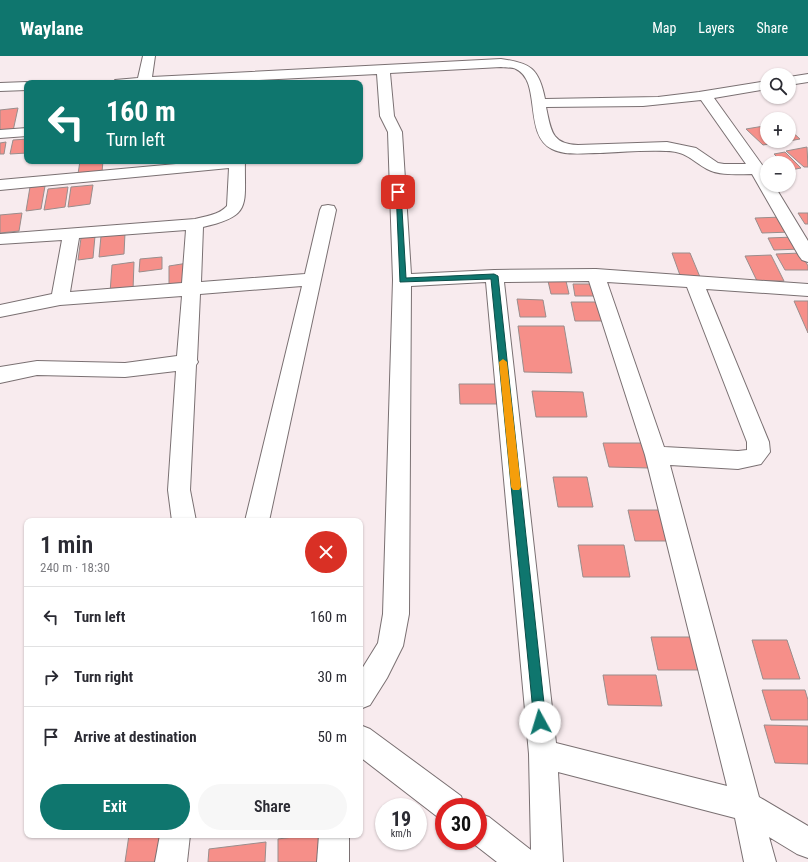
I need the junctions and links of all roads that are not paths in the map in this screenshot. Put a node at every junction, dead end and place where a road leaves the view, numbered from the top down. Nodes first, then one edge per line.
1 (149, 56) edge
2 (500, 59) edge
3 (383, 68) junction
4 (808, 78) edge
5 (145, 80) edge
6 (224, 80) edge
7 (796, 80) edge
8 (24, 86) edge
9 (760, 86) edge
10 (0, 87) edge
11 (705, 96) junction
12 (540, 103) junction
13 (24, 132) edge
14 (0, 134) edge
15 (216, 164) edge
16 (237, 164) edge
17 (757, 169) junction
18 (0, 185) edge
19 (328, 210) dead end
20 (195, 224) junction
21 (71, 234) junction
22 (0, 239) edge
23 (808, 256) edge
24 (596, 275) junction
25 (494, 276) junction
26 (312, 279) junction
27 (402, 280) junction
28 (694, 282) junction
29 (191, 287) junction
30 (808, 290) edge
31 (60, 299) junction
32 (0, 311) edge
33 (188, 362) junction
34 (0, 375) edge
35 (656, 455) junction
36 (184, 518) edge
37 (258, 518) edge
38 (363, 690) edge
39 (363, 741) edge
40 (543, 754) junction
41 (438, 798) edge
42 (747, 806) junction
43 (487, 835) edge
44 (175, 838) edge
45 (334, 838) edge
46 (808, 843) edge
47 (171, 862) edge
48 (333, 862) edge
49 (522, 862) edge
50 (547, 862) edge
51 (760, 862) edge

1 - 5 street
2 - 3 street
2 - 12 street
3 - 6 street
3 - 27 street
4 - 7 street
8 - 10 street
9 - 11 street
11 - 12 street
11 - 17 street
12 - 17 street
13 - 14 street
15 - 18 street
16 - 20 street
17 - 23 street
19 - 26 street
20 - 21 street
20 - 29 street
21 - 22 street
21 - 31 street
24 - 25 street
24 - 28 street
24 - 35 street
25 - 27 street
25 - 40 street
26 - 29 street
26 - 37 street
27 - 38 street
28 - 30 street
28 - 35 street
29 - 31 street
29 - 33 street
31 - 32 street
33 - 34 street
33 - 36 street
35 - 42 street
39 - 41 street
40 - 42 street
40 - 50 street
42 - 46 street
42 - 51 street
43 - 49 street
44 - 47 street
45 - 48 street

